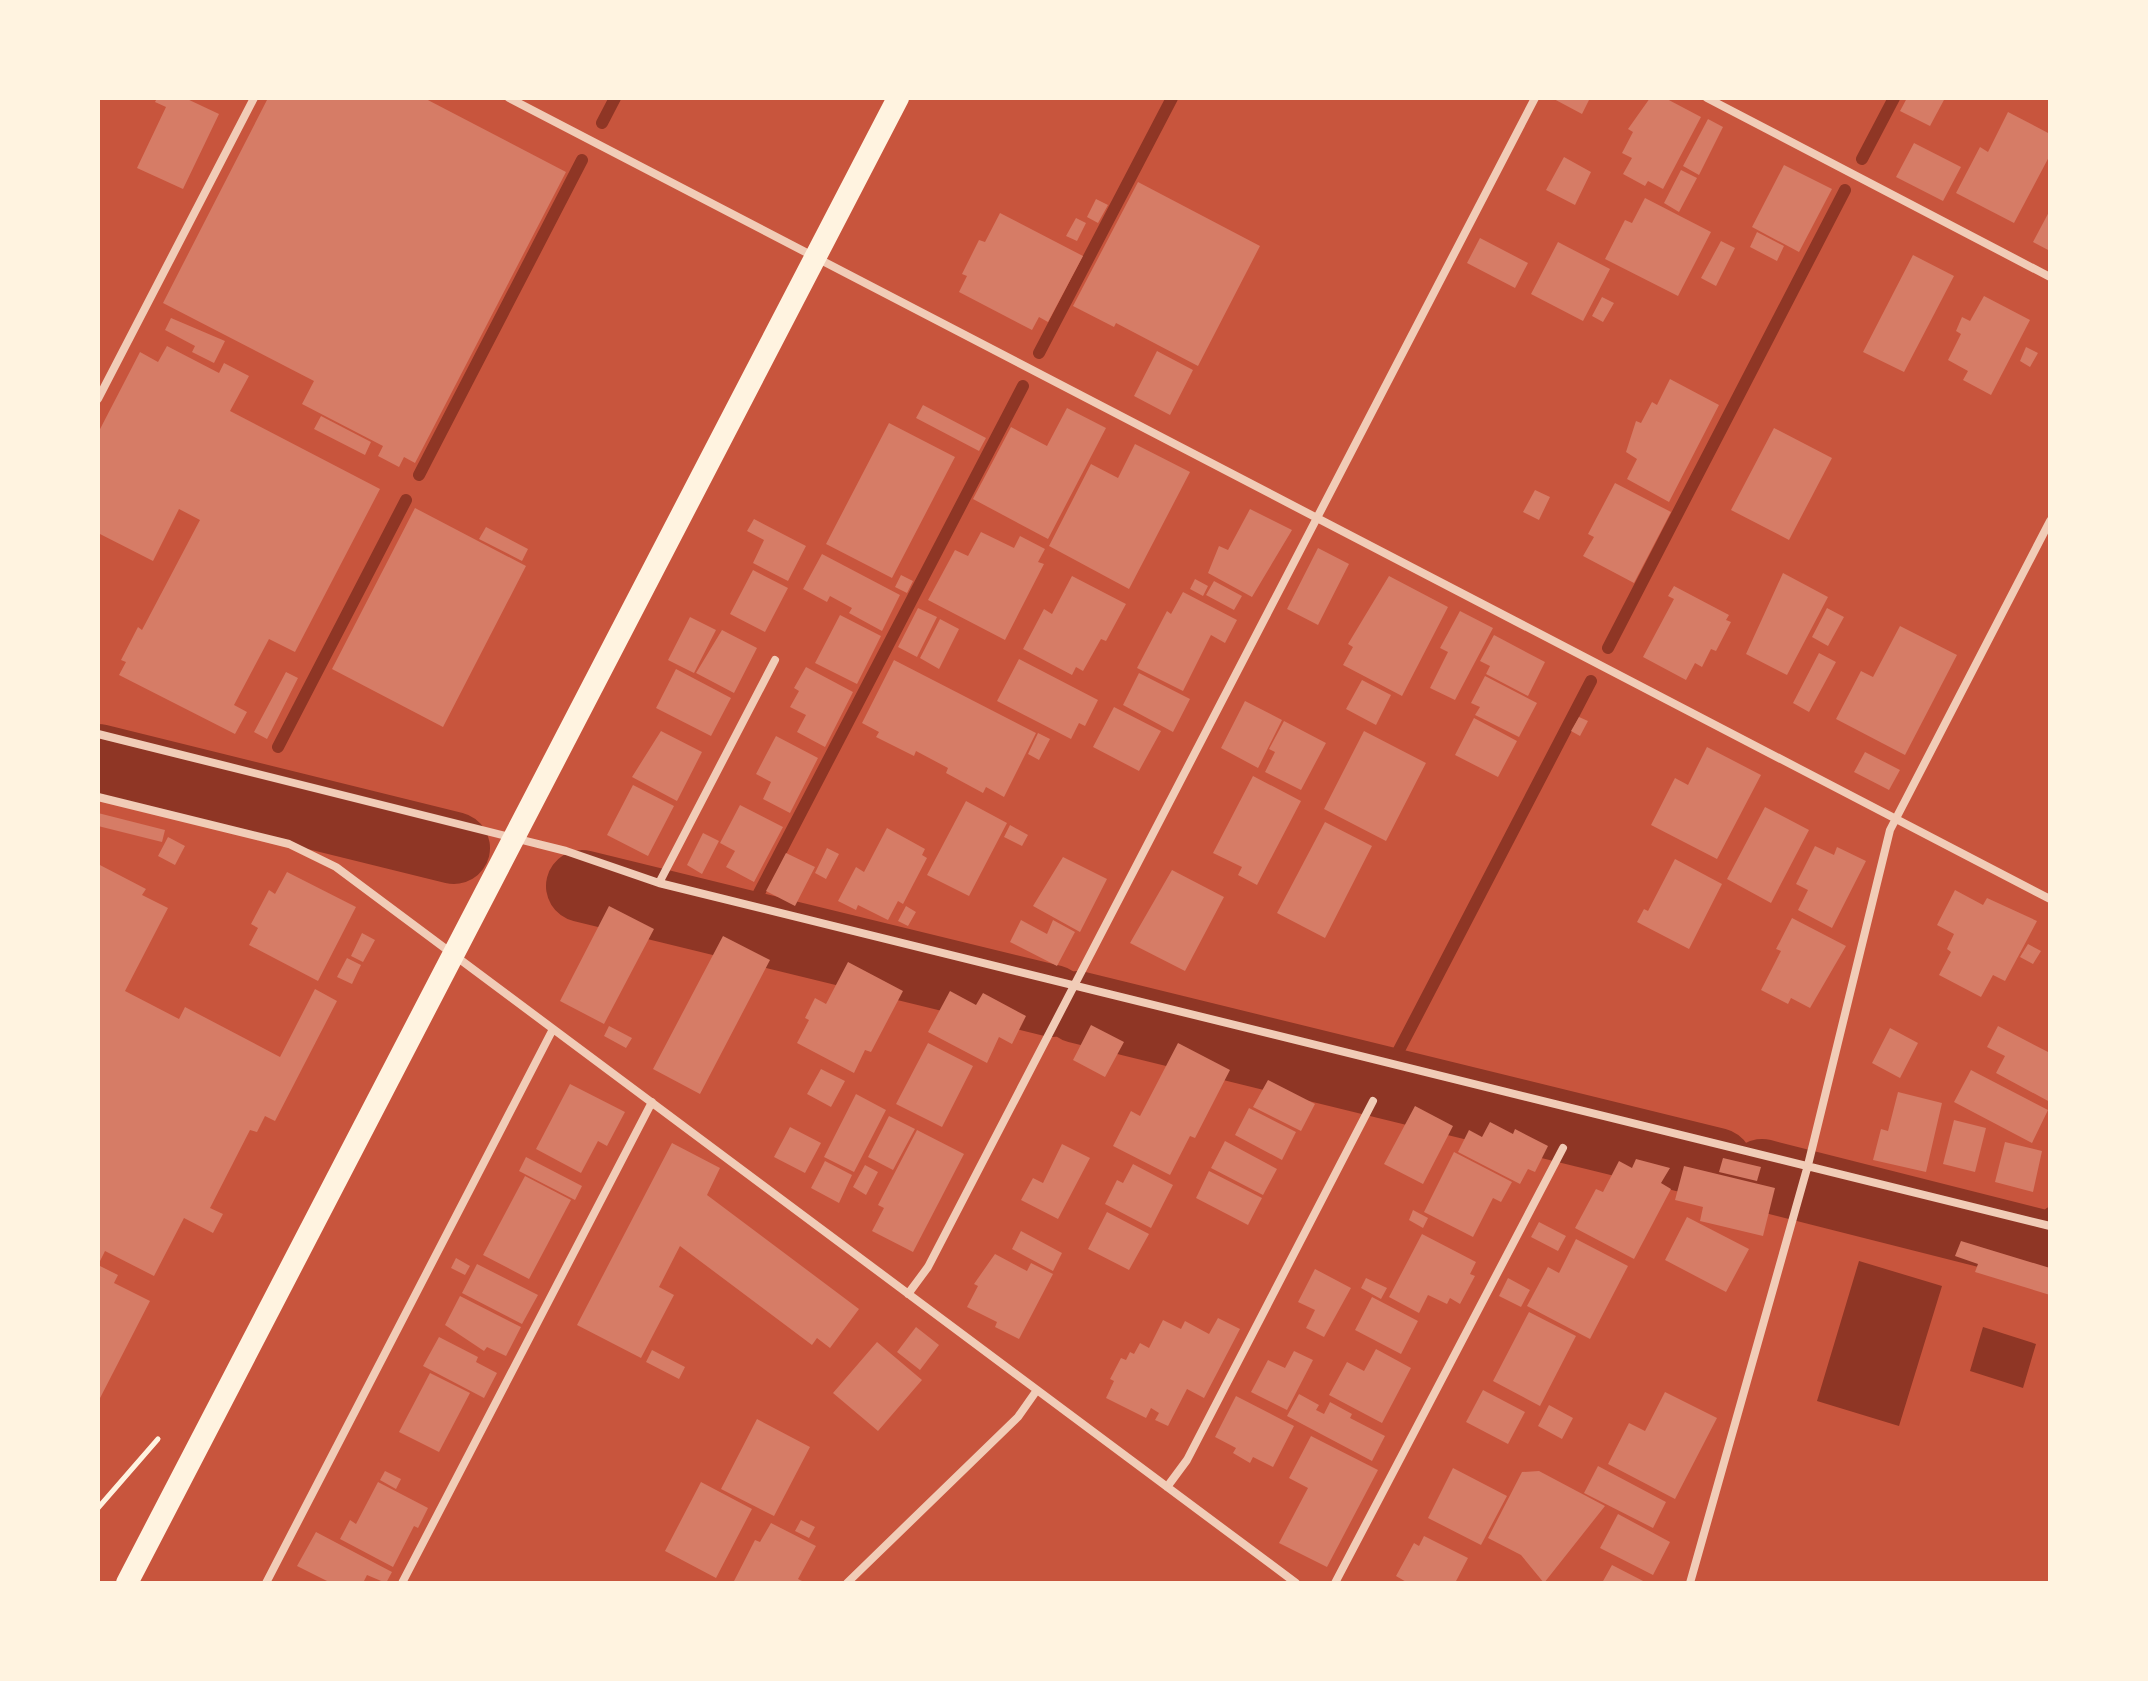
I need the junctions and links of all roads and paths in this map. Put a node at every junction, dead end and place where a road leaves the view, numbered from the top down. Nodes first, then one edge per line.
1 (254, 98) edge
2 (509, 98) edge
3 (898, 98) edge
4 (1535, 98) edge
5 (1707, 98) edge
6 (816, 257) junction
7 (2050, 277) edge
8 (98, 399) edge
9 (1317, 518) junction
10 (2050, 521) edge
11 (775, 660) dead end
12 (98, 734) edge
13 (98, 797) edge
14 (1896, 818) junction
15 (514, 838) junction
16 (659, 883) junction
17 (2050, 899) edge
18 (454, 954) junction
19 (1075, 985) junction
20 (553, 1029) junction
21 (1373, 1101) dead end
22 (652, 1102) junction
23 (1563, 1148) dead end
24 (1807, 1169) junction
25 (2050, 1226) edge
26 (908, 1294) junction
27 (1037, 1390) junction
28 (158, 1439) dead end
29 (1167, 1487) junction
30 (98, 1508) edge
31 (127, 1583) edge
32 (266, 1583) edge
33 (402, 1583) edge
34 (847, 1583) edge
35 (1296, 1583) edge
36 (1335, 1583) edge
37 (1690, 1583) edge

1 - 8 street
2 - 6 street
3 - 6 highway
4 - 9 street
5 - 7 street
6 - 9 street
6 - 15 highway
9 - 14 street
9 - 19 street
10 - 14 street
11 - 16 street
12 - 15 street
13 - 18 street
14 - 17 street
14 - 24 street
15 - 16 street
15 - 18 highway
16 - 19 street
18 - 20 street
18 - 31 highway
19 - 24 street
19 - 26 street
20 - 22 street
20 - 32 street
21 - 29 street
22 - 26 street
22 - 33 street
23 - 36 street
24 - 25 street
24 - 37 street
26 - 27 street
27 - 29 street
27 - 34 street
28 - 30 path
29 - 35 street

